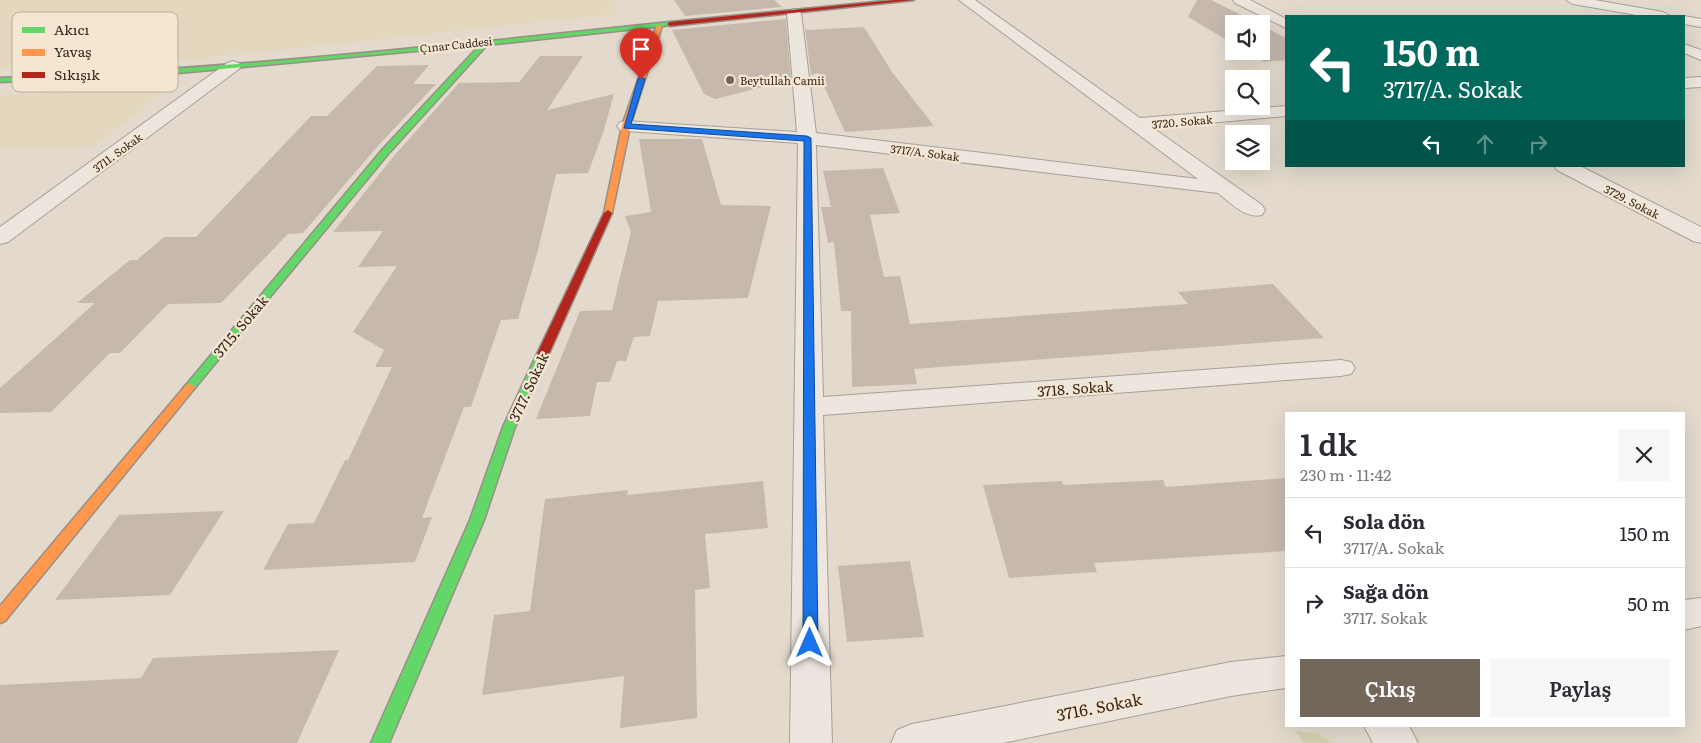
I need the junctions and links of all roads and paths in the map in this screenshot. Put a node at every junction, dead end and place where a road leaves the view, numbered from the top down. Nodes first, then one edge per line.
1 (911, 0) edge
2 (966, 0) edge
3 (1240, 0) edge
4 (1558, 0) edge
5 (1573, 0) edge
6 (868, 2) edge
7 (794, 13) junction
8 (1598, 15) edge
9 (1657, 15) edge
10 (1685, 20) edge
11 (1285, 23) edge
12 (1701, 23) edge
13 (659, 26) junction
14 (487, 41) junction
15 (1685, 48) edge
16 (1701, 55) edge
17 (233, 66) junction
18 (178, 70) edge
19 (1701, 82) edge
20 (1685, 83) edge
21 (1285, 111) edge
22 (1137, 124) junction
23 (626, 126) junction
24 (807, 138) junction
25 (1566, 167) edge
26 (1224, 188) junction
27 (1254, 210) dead end
28 (1701, 236) edge
29 (0, 237) edge
30 (1341, 368) dead end
31 (808, 407) junction
32 (1701, 612) edge
33 (1685, 615) edge
34 (0, 617) edge
35 (1285, 672) edge
36 (1386, 727) edge
37 (380, 743) edge
38 (811, 743) edge
39 (912, 743) edge
40 (1397, 743) edge

1 - 6 street, Çınar Caddesi
2 - 22 street
3 - 11 street
4 - 8 street
5 - 9 street
6 - 7 street, Çınar Caddesi
7 - 13 street, Çınar Caddesi
7 - 24 street
10 - 12 street
13 - 14 street, Çınar Caddesi
13 - 23 street, 3717. Sokak
14 - 17 street, Çınar Caddesi
14 - 34 street, 3715. Sokak
15 - 16 street
17 - 18 street, Çınar Caddesi
17 - 29 street, 3711. Sokak
19 - 20 street
21 - 22 street, 3720. Sokak
22 - 26 street
23 - 24 street, 3717/A. Sokak
23 - 37 street, 3717. Sokak
24 - 26 street, 3717/A. Sokak
24 - 31 street
25 - 28 street, 3729. Sokak
26 - 27 street
30 - 31 street, 3718. Sokak
31 - 38 street
32 - 33 street
35 - 39 street, 3716. Sokak
36 - 40 street

